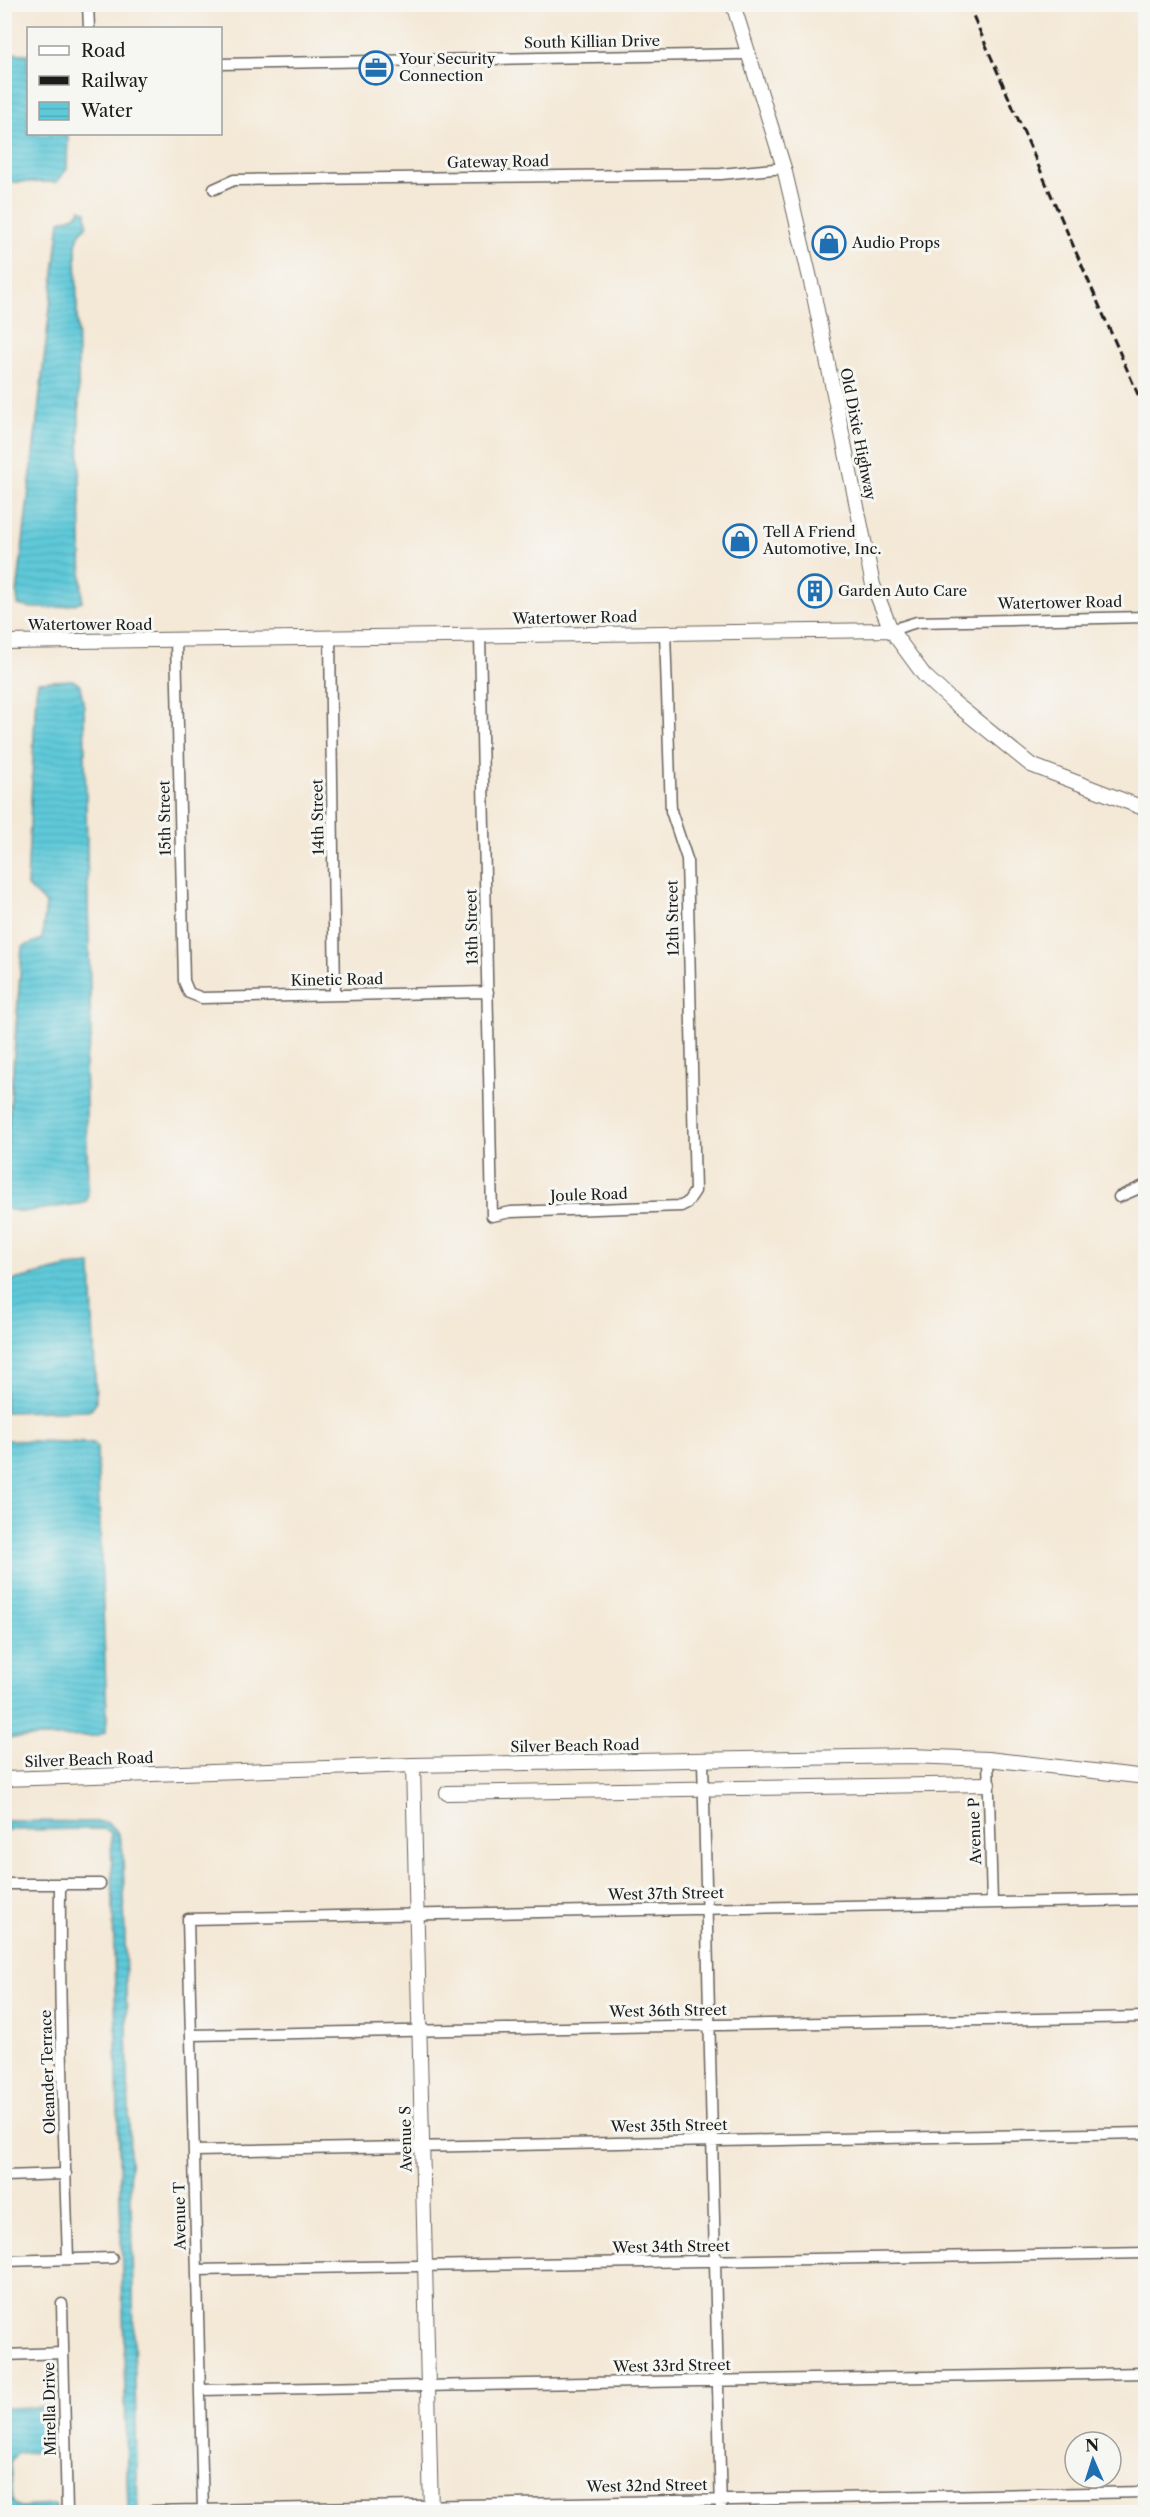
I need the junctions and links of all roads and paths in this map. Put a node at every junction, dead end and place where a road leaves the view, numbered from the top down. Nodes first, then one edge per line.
1 (88, 4) edge
2 (733, 4) edge
3 (88, 27) edge
4 (748, 54) junction
5 (222, 64) edge
6 (784, 168) junction
7 (214, 189) dead end
8 (1146, 617) edge
9 (891, 630) junction
10 (665, 633) junction
11 (480, 636) junction
12 (330, 639) junction
13 (4, 642) edge
14 (176, 642) junction
15 (1146, 809) edge
16 (488, 992) junction
17 (189, 993) joint
18 (335, 995) junction
19 (1146, 1185) edge
20 (1119, 1197) dead end
21 (687, 1203) joint
22 (492, 1216) joint
23 (988, 1759) junction
24 (703, 1760) junction
25 (412, 1765) junction
26 (1146, 1777) edge
27 (4, 1779) edge
28 (988, 1784) junction
29 (703, 1791) junction
30 (447, 1793) dead end
31 (4, 1884) edge
32 (60, 1884) junction
33 (100, 1884) dead end
34 (1146, 1900) edge
35 (992, 1903) junction
36 (706, 1909) junction
37 (417, 1914) junction
38 (188, 1918) joint
39 (1146, 2017) edge
40 (709, 2025) junction
41 (419, 2031) junction
42 (191, 2035) junction
43 (1146, 2133) edge
44 (712, 2140) junction
45 (422, 2146) junction
46 (194, 2151) junction
47 (66, 2174) junction
48 (4, 2176) edge
49 (1146, 2253) edge
50 (112, 2258) dead end
51 (68, 2259) junction
52 (4, 2261) edge
53 (715, 2261) junction
54 (425, 2266) junction
55 (197, 2270) junction
56 (62, 2304) dead end
57 (63, 2353) junction
58 (4, 2355) edge
59 (1146, 2373) edge
60 (718, 2380) junction
61 (428, 2386) junction
62 (200, 2390) junction
63 (1146, 2492) edge
64 (720, 2501) junction
65 (430, 2509) edge
66 (149, 2511) dead end
67 (203, 2511) edge
68 (67, 2512) edge
69 (721, 2512) edge

1 - 3 street
2 - 4 street, Old Dixie Highway
4 - 5 street, South Killian Drive
4 - 6 street, Old Dixie Highway
6 - 7 street, Gateway Road
6 - 9 street, Old Dixie Highway
8 - 9 street, Watertower Road
9 - 10 street, Watertower Road
9 - 15 street, Old Dixie Highway
10 - 11 street, Watertower Road
10 - 21 street, 12th Street
11 - 12 street, Watertower Road
11 - 16 street, 13th Street
12 - 14 street, Watertower Road
12 - 18 street, 14th Street
13 - 14 street, Watertower Road
14 - 17 street, 15th Street
16 - 18 street, Kinetic Road
16 - 22 street, 13th Street
17 - 18 street, Kinetic Road
19 - 20 street
21 - 22 street, Joule Road
23 - 24 street, Silver Beach Road
23 - 26 street, Silver Beach Road
23 - 28 street, Avenue P
24 - 25 street, Silver Beach Road
24 - 29 street
25 - 27 street, Silver Beach Road
25 - 37 street, Avenue S
28 - 29 street
28 - 35 street, Avenue P
29 - 30 street
29 - 36 street
31 - 32 street
32 - 33 street
32 - 47 street, Oleander Terrace
34 - 35 street, West 37th Street
35 - 36 street, West 37th Street
36 - 37 street, West 37th Street
36 - 40 street
37 - 38 street, West 37th Street
37 - 41 street, Avenue S
38 - 42 street, Avenue T
39 - 40 street, West 36th Street
40 - 41 street, West 36th Street
40 - 44 street
41 - 42 street, West 36th Street
41 - 45 street, Avenue S
42 - 46 street, Avenue T
43 - 44 street, West 35th Street
44 - 45 street, West 35th Street
44 - 53 street
45 - 46 street, West 35th Street
45 - 54 street, Avenue S
46 - 55 street, Avenue T
47 - 48 street
47 - 51 street, Oleander Terrace
49 - 53 street, West 34th Street
50 - 51 street
51 - 52 street
53 - 54 street, West 34th Street
53 - 60 street
54 - 55 street, West 34th Street
54 - 61 street, Avenue S
55 - 62 street, Avenue T
56 - 57 street, Mirella Drive
57 - 58 street
57 - 68 street, Mirella Drive
59 - 60 street, West 33rd Street
60 - 61 street, West 33rd Street
60 - 64 street
61 - 62 street, West 33rd Street
61 - 65 street, Avenue S
62 - 67 street, Avenue T
63 - 64 street, West 32nd Street
64 - 65 street, West 32nd Street
64 - 69 street
65 - 67 street, West 32nd Street
66 - 67 street, West 32nd Street

